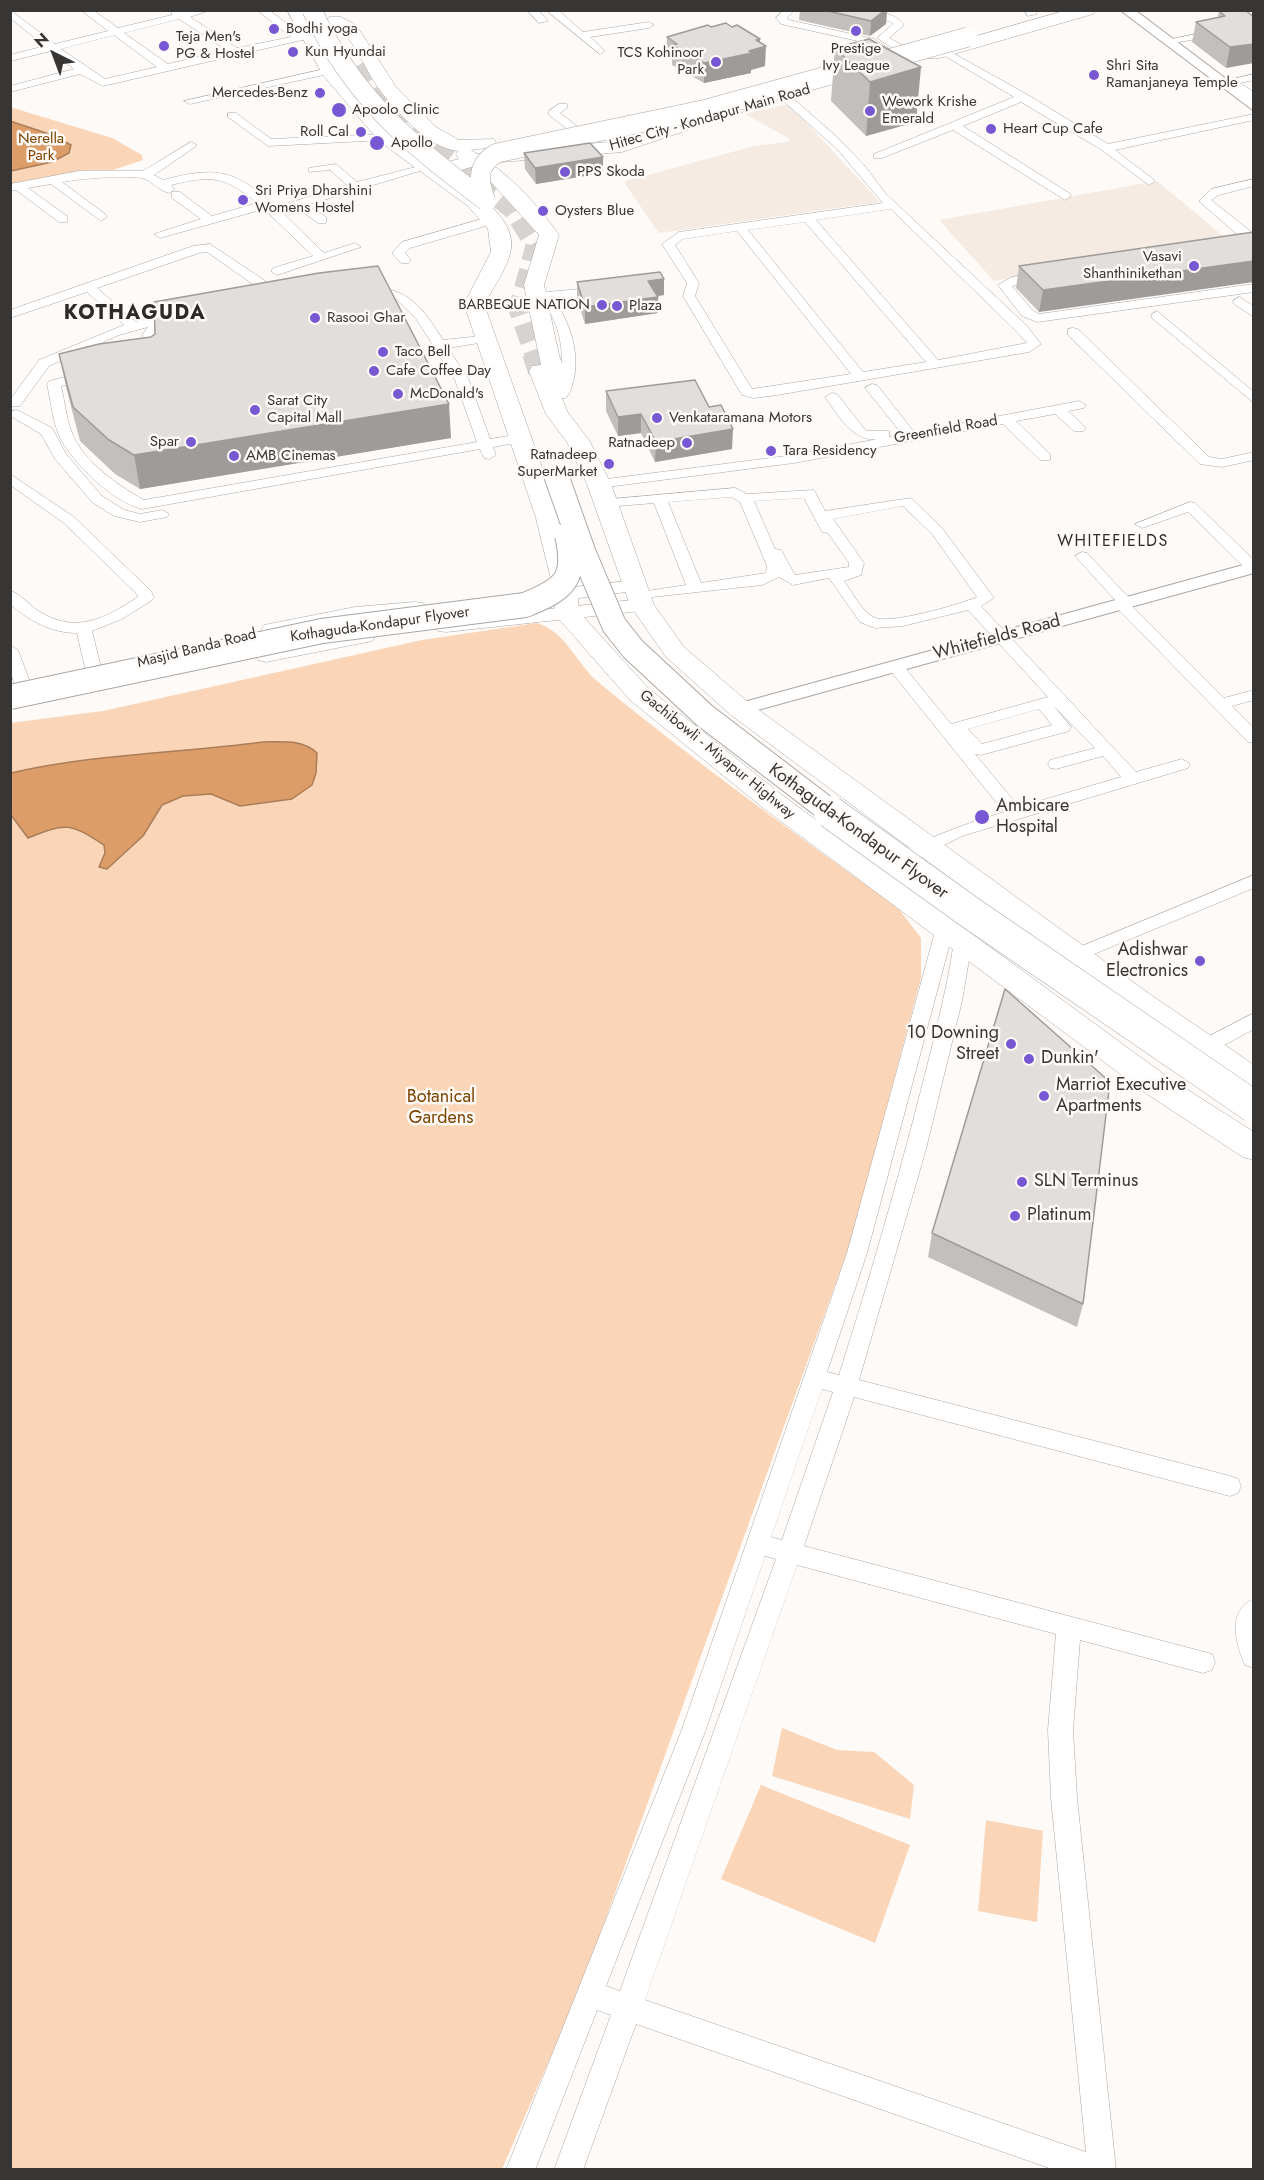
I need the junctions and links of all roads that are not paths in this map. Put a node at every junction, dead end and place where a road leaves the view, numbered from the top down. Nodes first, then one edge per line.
1 (86, 10) edge
2 (205, 10) edge
3 (262, 10) edge
4 (295, 10) edge
5 (312, 10) edge
6 (532, 10) edge
7 (551, 10) edge
8 (790, 10) edge
9 (854, 10) edge
10 (1087, 10) edge
11 (1126, 10) edge
12 (1036, 12) edge
13 (10, 13) edge
14 (177, 14) edge
15 (332, 16) edge
16 (543, 21) dead end
17 (997, 22) junction
18 (649, 25) dead end
19 (118, 31) junction
20 (1211, 34) edge
21 (581, 35) junction
22 (305, 38) junction
23 (1167, 41) junction
24 (888, 45) junction
25 (52, 47) junction
26 (235, 51) junction
27 (600, 51) dead end
28 (944, 51) junction
29 (10, 58) edge
30 (359, 65) tunnel mouth
31 (166, 68) junction
32 (82, 70) junction
33 (329, 71) junction
34 (1254, 77) edge
35 (1222, 82) junction
36 (1236, 85) dead end
37 (10, 89) edge
38 (784, 96) junction
39 (1024, 97) junction
40 (1254, 97) edge
41 (190, 101) dead end
42 (563, 106) dead end
43 (1254, 107) edge
44 (232, 116) dead end
45 (1254, 117) edge
46 (954, 125) junction
47 (575, 130) junction
48 (385, 137) junction
49 (543, 137) junction
50 (192, 145) dead end
51 (1106, 148) junction
52 (531, 153) junction
53 (147, 154) dead end
54 (878, 156) dead end
55 (469, 157) junction
56 (167, 162) junction
57 (427, 167) junction
58 (313, 170) dead end
59 (146, 175) junction
60 (53, 180) junction
61 (1149, 181) dead end
62 (1254, 182) edge
63 (502, 183) junction
64 (159, 185) junction
65 (355, 186) junction
66 (15, 187) edge
67 (1065, 196) dead end
68 (298, 204) junction
69 (894, 205) junction
70 (272, 207) junction
71 (489, 210) junction
72 (101, 217) dead end
73 (808, 218) junction
74 (63, 219) dead end
75 (322, 220) dead end
76 (212, 221) junction
77 (740, 227) junction
78 (160, 234) dead end
79 (1254, 237) edge
80 (355, 248) dead end
81 (322, 258) junction
82 (405, 260) dead end
83 (277, 271) dead end
84 (1061, 274) edge
85 (89, 287) junction
86 (1254, 288) edge
87 (539, 290) junction
88 (611, 290) edge
89 (358, 292) edge
90 (1239, 301) dead end
91 (264, 306) edge
92 (1254, 313) edge
93 (10, 314) edge
94 (1157, 315) dead end
95 (134, 327) junction
96 (1073, 332) dead end
97 (486, 338) junction
98 (439, 345) junction
99 (934, 363) junction
100 (139, 366) edge
101 (105, 371) edge
102 (540, 371) tunnel mouth
103 (859, 376) junction
104 (872, 388) dead end
105 (832, 397) dead end
106 (1254, 399) edge
107 (559, 404) junction
108 (1079, 405) dead end
109 (13, 409) edge
110 (1058, 409) junction
111 (533, 414) dead end
112 (1006, 419) junction
113 (1079, 428) dead end
114 (903, 434) junction
115 (531, 444) junction
116 (487, 449) junction
117 (1046, 456) dead end
118 (1254, 456) edge
119 (740, 468) junction
120 (556, 475) junction
121 (10, 478) edge
122 (602, 494) junction
123 (753, 497) junction
124 (658, 498) junction
125 (141, 511) junction
126 (1142, 524) dead end
127 (1082, 556) dead end
128 (1253, 567) edge
129 (695, 588) junction
130 (11, 596) edge
131 (639, 596) junction
132 (1123, 603) junction
133 (567, 604) junction
134 (973, 606) junction
135 (84, 628) junction
136 (1001, 637) junction
137 (10, 650) edge
138 (895, 666) junction
139 (94, 672) junction
140 (15, 690) edge
141 (1254, 695) edge
142 (1051, 701) junction
143 (10, 704) edge
144 (1222, 704) junction
145 (740, 709) junction
146 (1077, 726) junction
147 (952, 729) junction
148 (1254, 738) edge
149 (1099, 750) junction
150 (968, 757) junction
151 (1056, 764) dead end
152 (1182, 764) dead end
153 (1133, 779) junction
154 (1015, 814) junction
155 (926, 844) junction
156 (873, 876) junction
157 (1254, 881) edge
158 (954, 935) junction
159 (1076, 955) junction
160 (1254, 1020) edge
161 (1203, 1048) junction
162 (1254, 1081) edge
163 (1254, 1107) edge
164 (1254, 1148) edge
165 (814, 1378) junction
166 (847, 1386) junction
167 (1230, 1486) dead end
168 (757, 1544) junction
169 (789, 1553) junction
170 (1254, 1610) edge
171 (1069, 1627) junction
172 (1254, 1657) edge
173 (1203, 1662) dead end
174 (589, 1994) junction
175 (628, 2008) junction
176 (520, 2169) edge
177 (568, 2169) edge
178 (1100, 2169) edge

1 - 19 street
2 - 14 street
3 - 22 street
4 - 22 main road, Gachibowli - Miyapur Highway
5 - 71 main road, bridge
6 - 16 street
7 - 21 street
8 - 24 street
9 - 24 street
10 - 28 main road, Hitec City - Kondapur Main Road
11 - 23 street
12 - 17 main road, Hitec City - Kondapur Main Road
13 - 25 street
14 - 19 street
14 - 26 street
15 - 30 main road
15 - 49 main road
17 - 24 main road, Hitec City - Kondapur Main Road
17 - 71 main road, bridge
18 - 21 street
19 - 25 street
19 - 31 street
20 - 23 street
21 - 27 street
22 - 26 street
22 - 33 main road, Gachibowli - Miyapur Highway
23 - 35 street
24 - 47 main road, Hitec City - Kondapur Main Road
25 - 29 street
25 - 32 street
26 - 31 street
28 - 38 main road, Hitec City - Kondapur Main Road
28 - 39 street
31 - 32 street
32 - 37 street
33 - 41 street
33 - 48 main road, Gachibowli - Miyapur Highway
34 - 35 street
35 - 43 street
36 - 40 street
38 - 52 main road, Hitec City - Kondapur Main Road
38 - 69 street
39 - 46 street
39 - 51 street
42 - 47 street
44 - 48 street
45 - 51 street
46 - 54 street
46 - 67 street
47 - 49 main road, Hitec City - Kondapur Main Road
48 - 57 main road, Gachibowli - Miyapur Highway
49 - 55 main road, Hitec City - Kondapur Main Road
50 - 56 street
51 - 61 street
52 - 55 main road, Hitec City - Kondapur Main Road
52 - 63 main road
53 - 56 street
55 - 57 main road, Hitec City - Kondapur Main Road
55 - 63 main road
56 - 59 street
57 - 65 street
57 - 71 main road, Gachibowli - Miyapur Highway
58 - 65 street
59 - 60 street
59 - 64 street
60 - 66 street
60 - 72 street
62 - 79 street
63 - 87 main road
64 - 70 street
64 - 76 street
65 - 68 street
66 - 74 street
68 - 70 street
68 - 75 street
69 - 73 street
69 - 99 street
70 - 76 street
70 - 81 street
71 - 82 street
71 - 97 main road, Gachibowli - Miyapur Highway
71 - 111 main road
73 - 77 street
73 - 99 street
76 - 78 street
77 - 103 street
77 - 103 street
80 - 81 street
81 - 83 street
84 - 86 street
85 - 91 street
85 - 93 street
85 - 95 street
87 - 88 street
87 - 107 main road
89 - 98 street
90 - 92 street
94 - 106 street
95 - 100 street
95 - 109 street
96 - 118 street
97 - 98 street
97 - 115 main road, Gachibowli - Miyapur Highway
98 - 116 street
99 - 103 street
101 - 125 street
102 - 107 main road
104 - 114 street
105 - 114 street
107 - 122 main road
108 - 110 street, Greenfield Road
109 - 125 street
110 - 112 street, Greenfield Road
110 - 113 street
112 - 114 street, Greenfield Road
112 - 117 street
114 - 119 street, Greenfield Road
115 - 116 street
115 - 120 main road, Kothaguda-Kondapur Flyover
115 - 133 main road, Gachibowli - Miyapur Highway
116 - 125 street
119 - 122 street, Greenfield Road
119 - 123 street
120 - 140 main road, Kothaguda-Kondapur Flyover, bridge
120 - 163 main road, Kothaguda-Kondapur Flyover, bridge
121 - 135 street
122 - 124 street
122 - 131 main road
123 - 123 street
124 - 129 street
124 - 129 street
126 - 128 street
127 - 132 street
128 - 132 street, Whitefields Road
129 - 131 street
130 - 135 street
131 - 133 main road, Masjid Banda Road
131 - 145 main road
132 - 136 street, Whitefields Road
132 - 144 street
133 - 139 main road, Masjid Banda Road
133 - 143 main road, Masjid Banda Road
133 - 156 main road, Gachibowli - Miyapur Highway
134 - 134 street
134 - 136 street
135 - 139 street
136 - 138 street, Whitefields Road
136 - 142 street
137 - 140 street
138 - 145 street, Whitefields Road
138 - 147 street
139 - 140 main road, Masjid Banda Road
141 - 144 street
142 - 146 street
142 - 147 street
142 - 147 street
144 - 148 street
145 - 155 main road
146 - 149 street
146 - 150 street
147 - 150 street
149 - 151 street
149 - 153 street
150 - 154 street
152 - 153 street
153 - 154 street
154 - 155 street
155 - 156 street
155 - 159 main road
156 - 158 main road, Gachibowli - Miyapur Highway
157 - 159 street
158 - 164 main road, Gachibowli - Miyapur Highway
158 - 165 street
158 - 166 street
159 - 161 main road
160 - 161 street
161 - 162 main road
165 - 166 street
165 - 168 street
166 - 167 street
166 - 169 street
168 - 169 street
168 - 174 street
169 - 171 street
169 - 175 street
170 - 172 street
171 - 173 street
171 - 178 street
174 - 175 street
174 - 176 street
175 - 177 street
175 - 178 street

